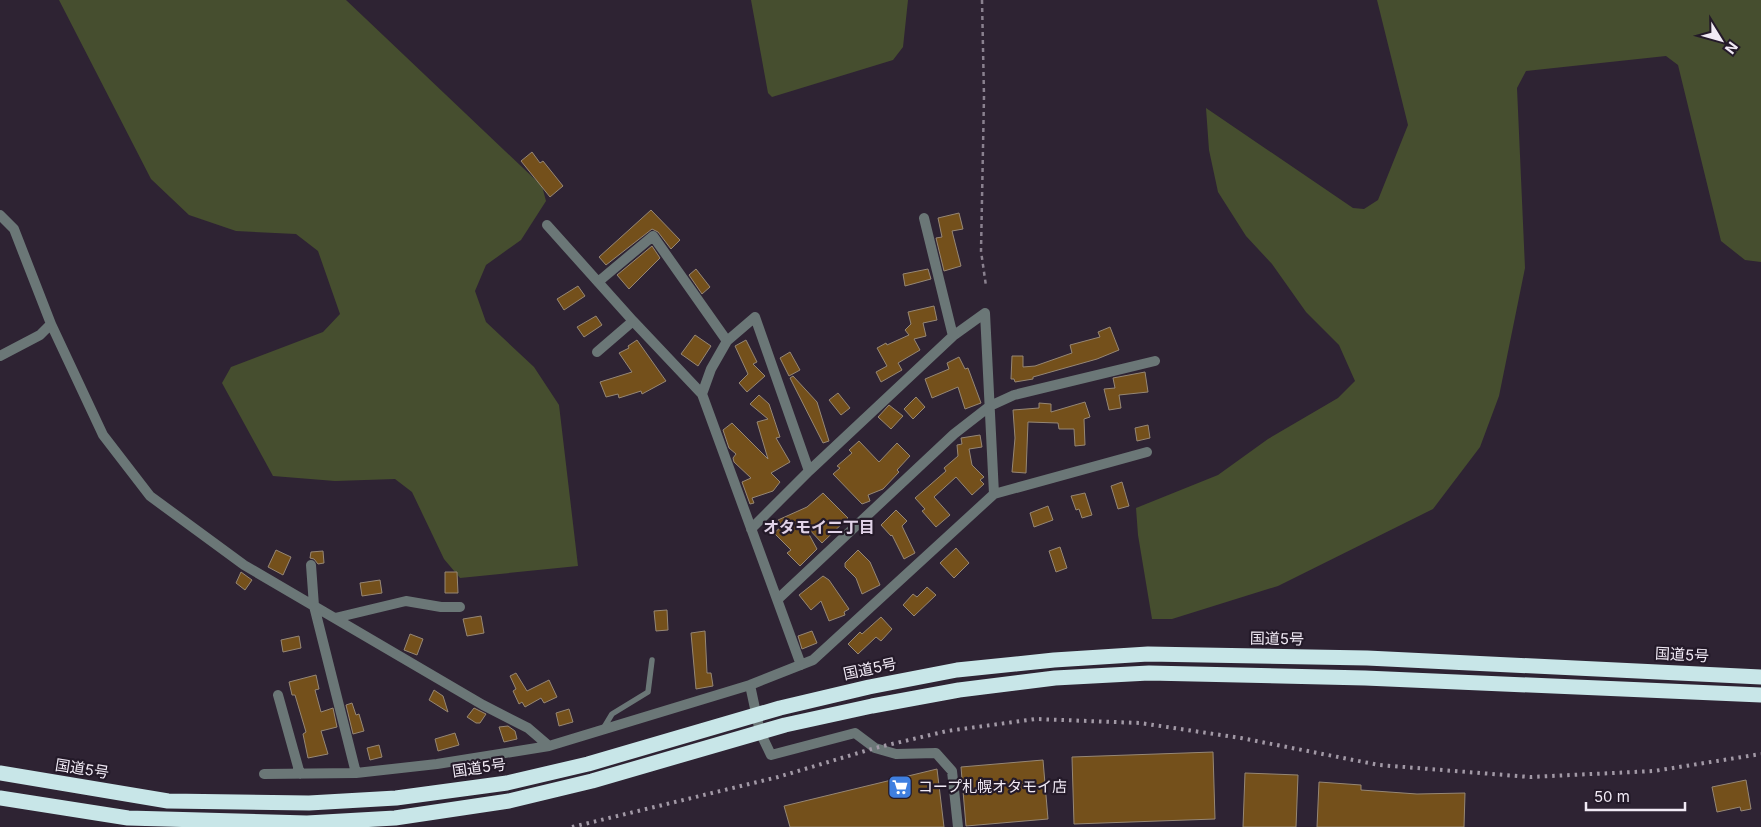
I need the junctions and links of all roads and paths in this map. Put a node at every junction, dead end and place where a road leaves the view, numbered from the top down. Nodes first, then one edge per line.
1 (982, 0) edge
2 (0, 215) edge
3 (924, 218) dead end
4 (547, 225) dead end
5 (598, 282) junction
6 (986, 286) dead end
7 (633, 321) junction
8 (51, 324) junction
9 (953, 336) junction
10 (727, 341) junction
11 (597, 352) dead end
12 (0, 356) edge
13 (1155, 361) dead end
14 (702, 394) junction
15 (990, 406) junction
16 (1148, 452) dead end
17 (809, 471) junction
18 (994, 494) junction
19 (751, 529) junction
20 (311, 565) dead end
21 (778, 599) junction
22 (314, 606) junction
23 (460, 607) dead end
24 (335, 618) junction
25 (652, 660) dead end
26 (801, 665) junction
27 (1761, 676) edge
28 (750, 685) junction
29 (278, 695) dead end
30 (1761, 696) edge
31 (757, 715) junction
32 (602, 731) junction
33 (760, 732) junction
34 (549, 746) junction
35 (356, 772) junction
36 (0, 773) edge
37 (264, 774) dead end
38 (300, 774) junction
39 (0, 798) edge
40 (958, 827) edge

1 - 6 path
2 - 8 street
3 - 9 street
4 - 5 street
5 - 7 street
5 - 10 street
7 - 11 street
7 - 14 street
8 - 12 street
8 - 22 street
9 - 15 street
9 - 17 street
10 - 14 street
10 - 17 street
13 - 15 street
14 - 19 street
15 - 18 street
15 - 21 street
16 - 18 street
17 - 19 street
18 - 26 street
19 - 21 street
20 - 22 street
21 - 26 street
22 - 24 street
22 - 35 street
23 - 24 street
24 - 34 street
25 - 32 lane
26 - 28 street
27 - 31 highway, 国道5号
28 - 31 street
28 - 32 street
29 - 38 street
30 - 33 highway
31 - 33 street
31 - 36 highway, 国道5号
32 - 34 street
33 - 39 highway
33 - 40 street
34 - 35 street
35 - 38 street
37 - 38 street

